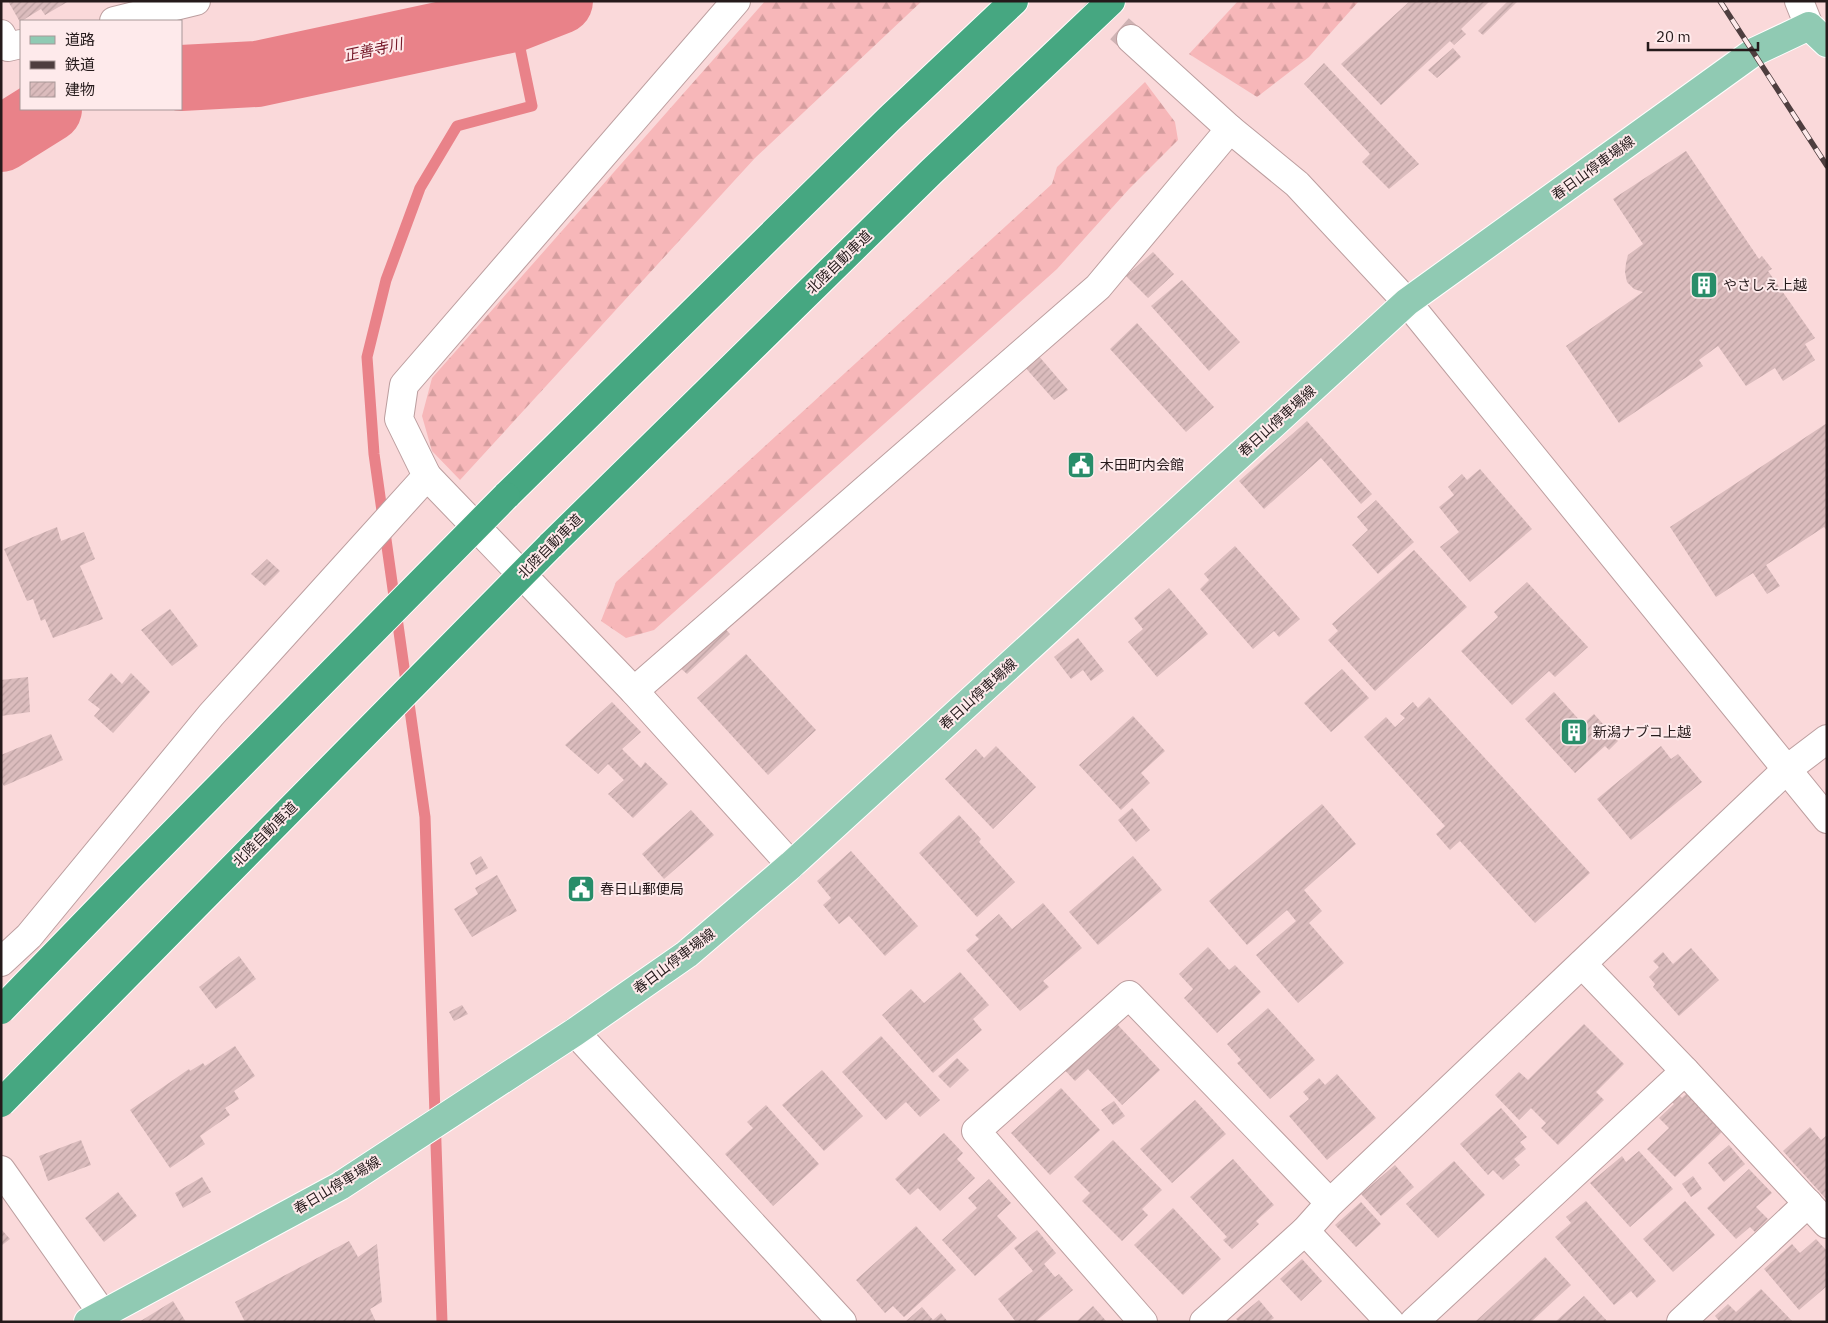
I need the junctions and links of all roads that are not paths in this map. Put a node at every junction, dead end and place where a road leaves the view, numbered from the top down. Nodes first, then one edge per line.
1 (196, 1) edge
2 (736, 1) edge
3 (1014, 1) edge
4 (1111, 1) edge
5 (118, 20) edge
6 (1811, 23) edge
7 (1, 34) edge
8 (1131, 39) tunnel mouth
9 (20, 44) edge
10 (1230, 129) junction
11 (1407, 302) junction
12 (427, 476) junction
13 (634, 691) junction
14 (1827, 739) edge
15 (1786, 770) junction
16 (1827, 819) edge
17 (791, 865) junction
18 (1, 962) edge
19 (1582, 964) junction
20 (1, 1010) edge
21 (575, 1032) junction
22 (1685, 1070) junction
23 (1, 1103) edge
24 (1, 1170) edge
25 (1330, 1203) junction
26 (1808, 1203) junction
27 (1827, 1224) edge
28 (1305, 1231) junction
29 (95, 1318) edge
30 (842, 1322) edge
31 (1143, 1322) edge
32 (1204, 1322) edge
33 (1390, 1322) edge
34 (1414, 1322) edge
35 (1681, 1322) edge

1 - 5 street
2 - 12 street
3 - 20 highway, bridge
4 - 23 highway, 北陸自動車道, bridge
6 - 11 main road, 春日山停車場線
7 - 9 street
8 - 10 street
10 - 11 street
10 - 13 street
11 - 15 street
11 - 17 main road, 春日山停車場線
12 - 13 street
12 - 18 street
13 - 17 street
14 - 15 street
15 - 16 street
15 - 19 street
17 - 21 main road, 春日山停車場線
19 - 22 street
19 - 25 street
21 - 29 main road, 春日山停車場線
21 - 30 street
22 - 26 street
22 - 34 street
24 - 29 street
25 - 28 street
25 - 31 street
26 - 27 street
26 - 35 street
28 - 32 street
28 - 33 street

